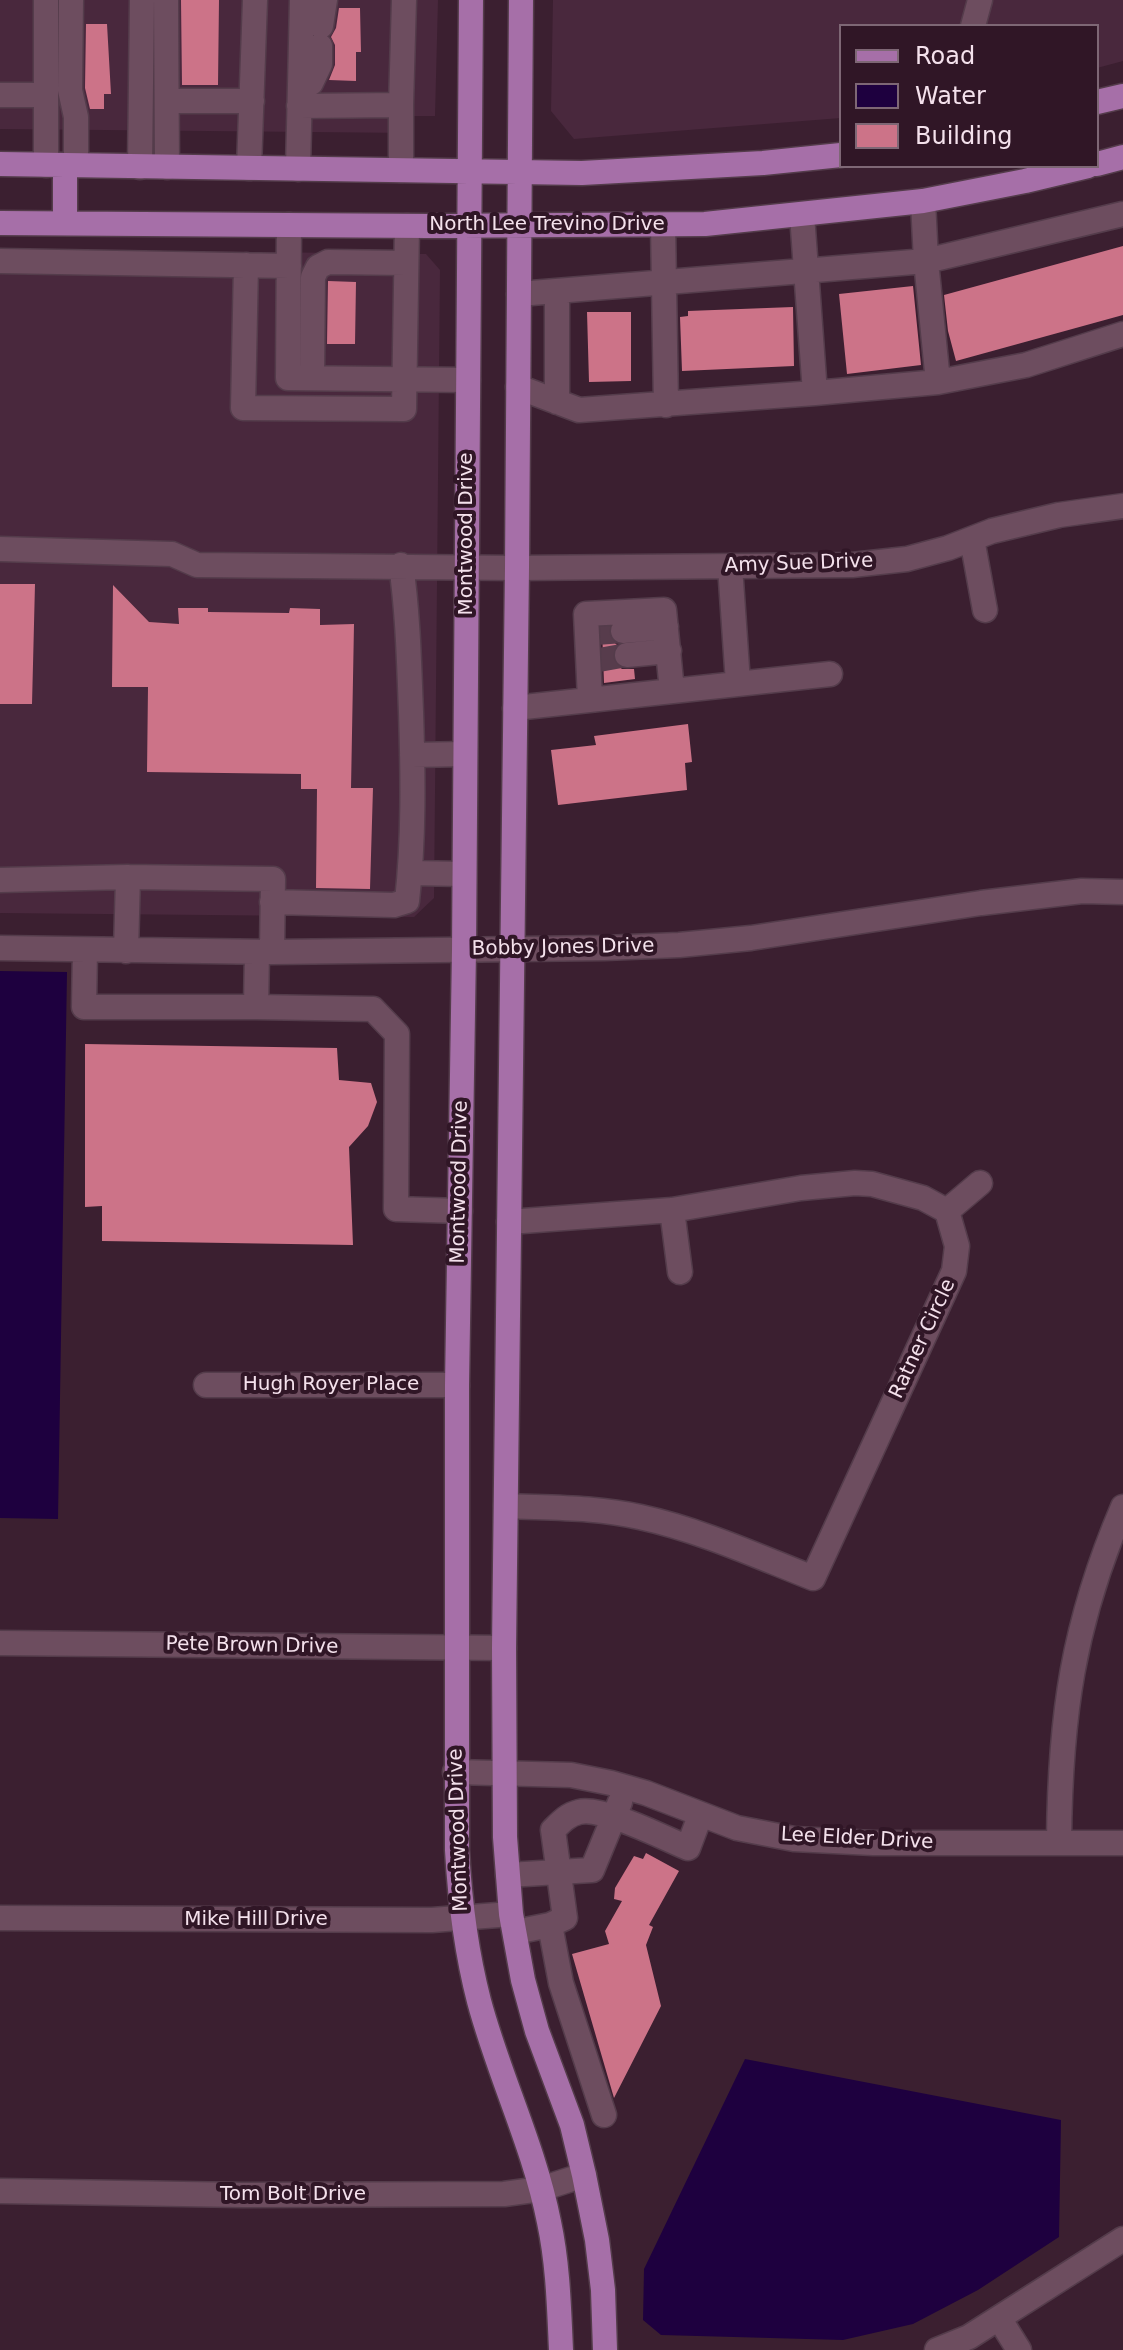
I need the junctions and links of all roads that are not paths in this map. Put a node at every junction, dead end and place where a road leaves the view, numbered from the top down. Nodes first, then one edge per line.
1 (46, 0) edge
2 (71, 0) edge
3 (142, 0) edge
4 (166, 0) edge
5 (255, 0) edge
6 (302, 0) edge
7 (325, 0) edge
8 (404, 0) edge
9 (471, 0) edge
10 (521, 0) edge
11 (980, 0) edge
12 (974, 24) edge
13 (0, 95) edge
14 (46, 95) junction
15 (1123, 96) edge
16 (300, 97) junction
17 (167, 101) junction
18 (252, 101) junction
19 (1099, 102) edge
20 (401, 105) junction
21 (839, 155) edge
22 (1123, 157) edge
23 (1099, 163) edge
24 (0, 164) edge
25 (62, 165) junction
26 (140, 167) junction
27 (167, 167) junction
28 (249, 168) junction
29 (1080, 168) edge
30 (298, 169) junction
31 (401, 170) junction
32 (471, 171) junction
33 (520, 172) junction
34 (923, 201) junction
35 (1123, 214) edge
36 (802, 215) junction
37 (0, 223) edge
38 (65, 223) junction
39 (289, 225) junction
40 (519, 225) junction
41 (663, 225) junction
42 (407, 226) junction
43 (469, 226) junction
44 (0, 261) edge
45 (926, 261) junction
46 (79, 262) junction
47 (406, 263) junction
48 (246, 265) junction
49 (289, 266) junction
50 (806, 272) junction
51 (664, 281) junction
52 (557, 291) junction
53 (519, 294) junction
54 (1123, 334) edge
55 (307, 378) junction
56 (350, 378) junction
57 (405, 379) junction
58 (468, 380) junction
59 (938, 382) junction
60 (518, 387) junction
61 (815, 393) junction
62 (557, 402) junction
63 (666, 405) junction
64 (301, 408) junction
65 (349, 408) junction
66 (1123, 506) edge
67 (972, 539) junction
68 (0, 549) edge
69 (401, 565) junction
70 (730, 566) junction
71 (467, 567) junction
72 (517, 568) junction
73 (985, 610) dead end
74 (667, 640) junction
75 (625, 643) tunnel mouth
76 (830, 674) dead end
77 (738, 683) junction
78 (672, 691) junction
79 (590, 699) junction
80 (515, 708) junction
81 (465, 754) junction
82 (412, 755) junction
83 (410, 873) junction
84 (464, 874) junction
85 (128, 877) junction
86 (0, 880) edge
87 (1123, 892) edge
88 (272, 902) junction
89 (0, 948) edge
90 (512, 949) junction
91 (85, 950) junction
92 (464, 950) junction
93 (126, 951) junction
94 (264, 952) junction
95 (256, 1007) junction
96 (980, 1183) dead end
97 (672, 1210) junction
98 (460, 1211) junction
99 (947, 1211) junction
100 (509, 1222) junction
101 (680, 1272) dead end
102 (206, 1385) dead end
103 (457, 1385) junction
104 (506, 1506) junction
105 (1123, 1507) edge
106 (0, 1643) edge
107 (457, 1648) junction
108 (504, 1648) junction
109 (455, 1772) junction
110 (503, 1772) junction
111 (626, 1787) junction
112 (700, 1816) junction
113 (614, 1817) junction
114 (1059, 1842) junction
115 (1123, 1843) edge
116 (557, 1873) junction
117 (508, 1875) junction
118 (461, 1917) junction
119 (0, 1918) edge
120 (513, 1923) junction
121 (550, 1925) junction
122 (594, 2086) junction
123 (561, 2096) junction
124 (604, 2115) dead end
125 (584, 2175) junction
126 (541, 2189) junction
127 (0, 2191) edge
128 (1123, 2239) edge
129 (999, 2318) junction
130 (561, 2350) edge
131 (605, 2350) edge
132 (937, 2350) edge
133 (1019, 2350) edge

1 - 14 street
2 - 25 street
3 - 26 street
4 - 17 street
5 - 18 street
6 - 16 street
7 - 16 street
8 - 20 street
9 - 32 main road, Montwood Drive
10 - 33 main road
11 - 12 street
13 - 14 street
14 - 25 street
15 - 19 main road
16 - 20 street
16 - 30 street
17 - 18 street
17 - 27 street
18 - 28 street
20 - 31 street
21 - 33 main road
22 - 23 main road
24 - 25 main road
25 - 26 main road
25 - 38 main road
26 - 27 main road
27 - 28 main road
28 - 30 main road
29 - 34 main road, North Lee Trevino Drive
30 - 31 main road
31 - 32 main road
32 - 33 main road
32 - 43 main road, Montwood Drive
33 - 40 main road
34 - 36 main road, North Lee Trevino Drive
34 - 45 street
35 - 45 street
36 - 41 main road, North Lee Trevino Drive
36 - 50 street
37 - 38 main road, North Lee Trevino Drive
38 - 39 main road, North Lee Trevino Drive
38 - 46 street
39 - 42 main road, North Lee Trevino Drive
39 - 49 street
40 - 41 main road, North Lee Trevino Drive
40 - 43 main road, North Lee Trevino Drive
40 - 53 main road
41 - 51 street
42 - 43 main road, North Lee Trevino Drive
42 - 47 street
43 - 58 main road, Montwood Drive
44 - 46 street
45 - 50 street
45 - 59 street
46 - 48 street
47 - 55 street
47 - 57 street
48 - 49 street
48 - 64 street
49 - 55 street
50 - 51 street
50 - 61 street
51 - 52 street
51 - 63 street
52 - 53 street
52 - 62 street
53 - 60 main road
54 - 59 street
55 - 56 street
55 - 64 street
56 - 57 street
56 - 65 street
57 - 58 street
57 - 65 street
58 - 71 main road, Montwood Drive
59 - 61 street
60 - 62 street
60 - 72 main road
61 - 63 street
62 - 63 street
64 - 65 street
66 - 67 street, Amy Sue Drive
67 - 70 street, Amy Sue Drive
67 - 73 street
68 - 69 street, Amy Sue Drive
69 - 71 street, Amy Sue Drive
69 - 82 street
70 - 72 street, Amy Sue Drive
70 - 77 street
71 - 72 street, Amy Sue Drive
71 - 81 main road, Montwood Drive
72 - 80 main road
74 - 75 street
74 - 78 street
74 - 79 street
76 - 77 street
77 - 78 street
78 - 79 street
79 - 80 street
80 - 90 main road
81 - 82 street
81 - 84 main road, Montwood Drive
82 - 83 street
83 - 84 street
83 - 88 street
84 - 92 main road, Montwood Drive
85 - 86 street
85 - 88 street
85 - 93 street
87 - 90 street, Bobby Jones Drive
88 - 94 street
89 - 91 street, Bobby Jones Drive
90 - 92 street, Bobby Jones Drive
90 - 100 main road
91 - 93 street, Bobby Jones Drive
91 - 95 street
92 - 94 street, Bobby Jones Drive
92 - 98 main road, Montwood Drive
93 - 94 street, Bobby Jones Drive
94 - 95 street
95 - 98 street
96 - 99 street
97 - 99 street
97 - 100 street
97 - 101 street
98 - 103 main road, Montwood Drive
99 - 104 street, Ratner Circle
100 - 104 main road
102 - 103 street, Hugh Royer Place
103 - 107 main road, Montwood Drive
104 - 108 main road
105 - 114 street
106 - 107 street, Pete Brown Drive
107 - 108 street, Pete Brown Drive
107 - 109 main road, Montwood Drive
108 - 110 main road
109 - 110 street, Lee Elder Drive
109 - 118 main road, Montwood Drive
110 - 111 street, Lee Elder Drive
110 - 117 main road
111 - 112 street, Lee Elder Drive
111 - 113 street
112 - 113 street
112 - 114 street, Lee Elder Drive
113 - 116 street
113 - 116 street
114 - 115 street, Lee Elder Drive
116 - 117 street
116 - 121 street
117 - 120 main road
118 - 119 street, Mike Hill Drive
118 - 120 street, Mike Hill Drive
118 - 126 main road, Montwood Drive
120 - 121 street, Mike Hill Drive
120 - 123 main road
121 - 122 street
122 - 123 street
122 - 124 street
123 - 125 main road
125 - 126 street, Tom Bolt Drive
125 - 131 main road
126 - 127 street, Tom Bolt Drive
126 - 130 main road, Montwood Drive
128 - 129 street
129 - 132 street
129 - 133 street

